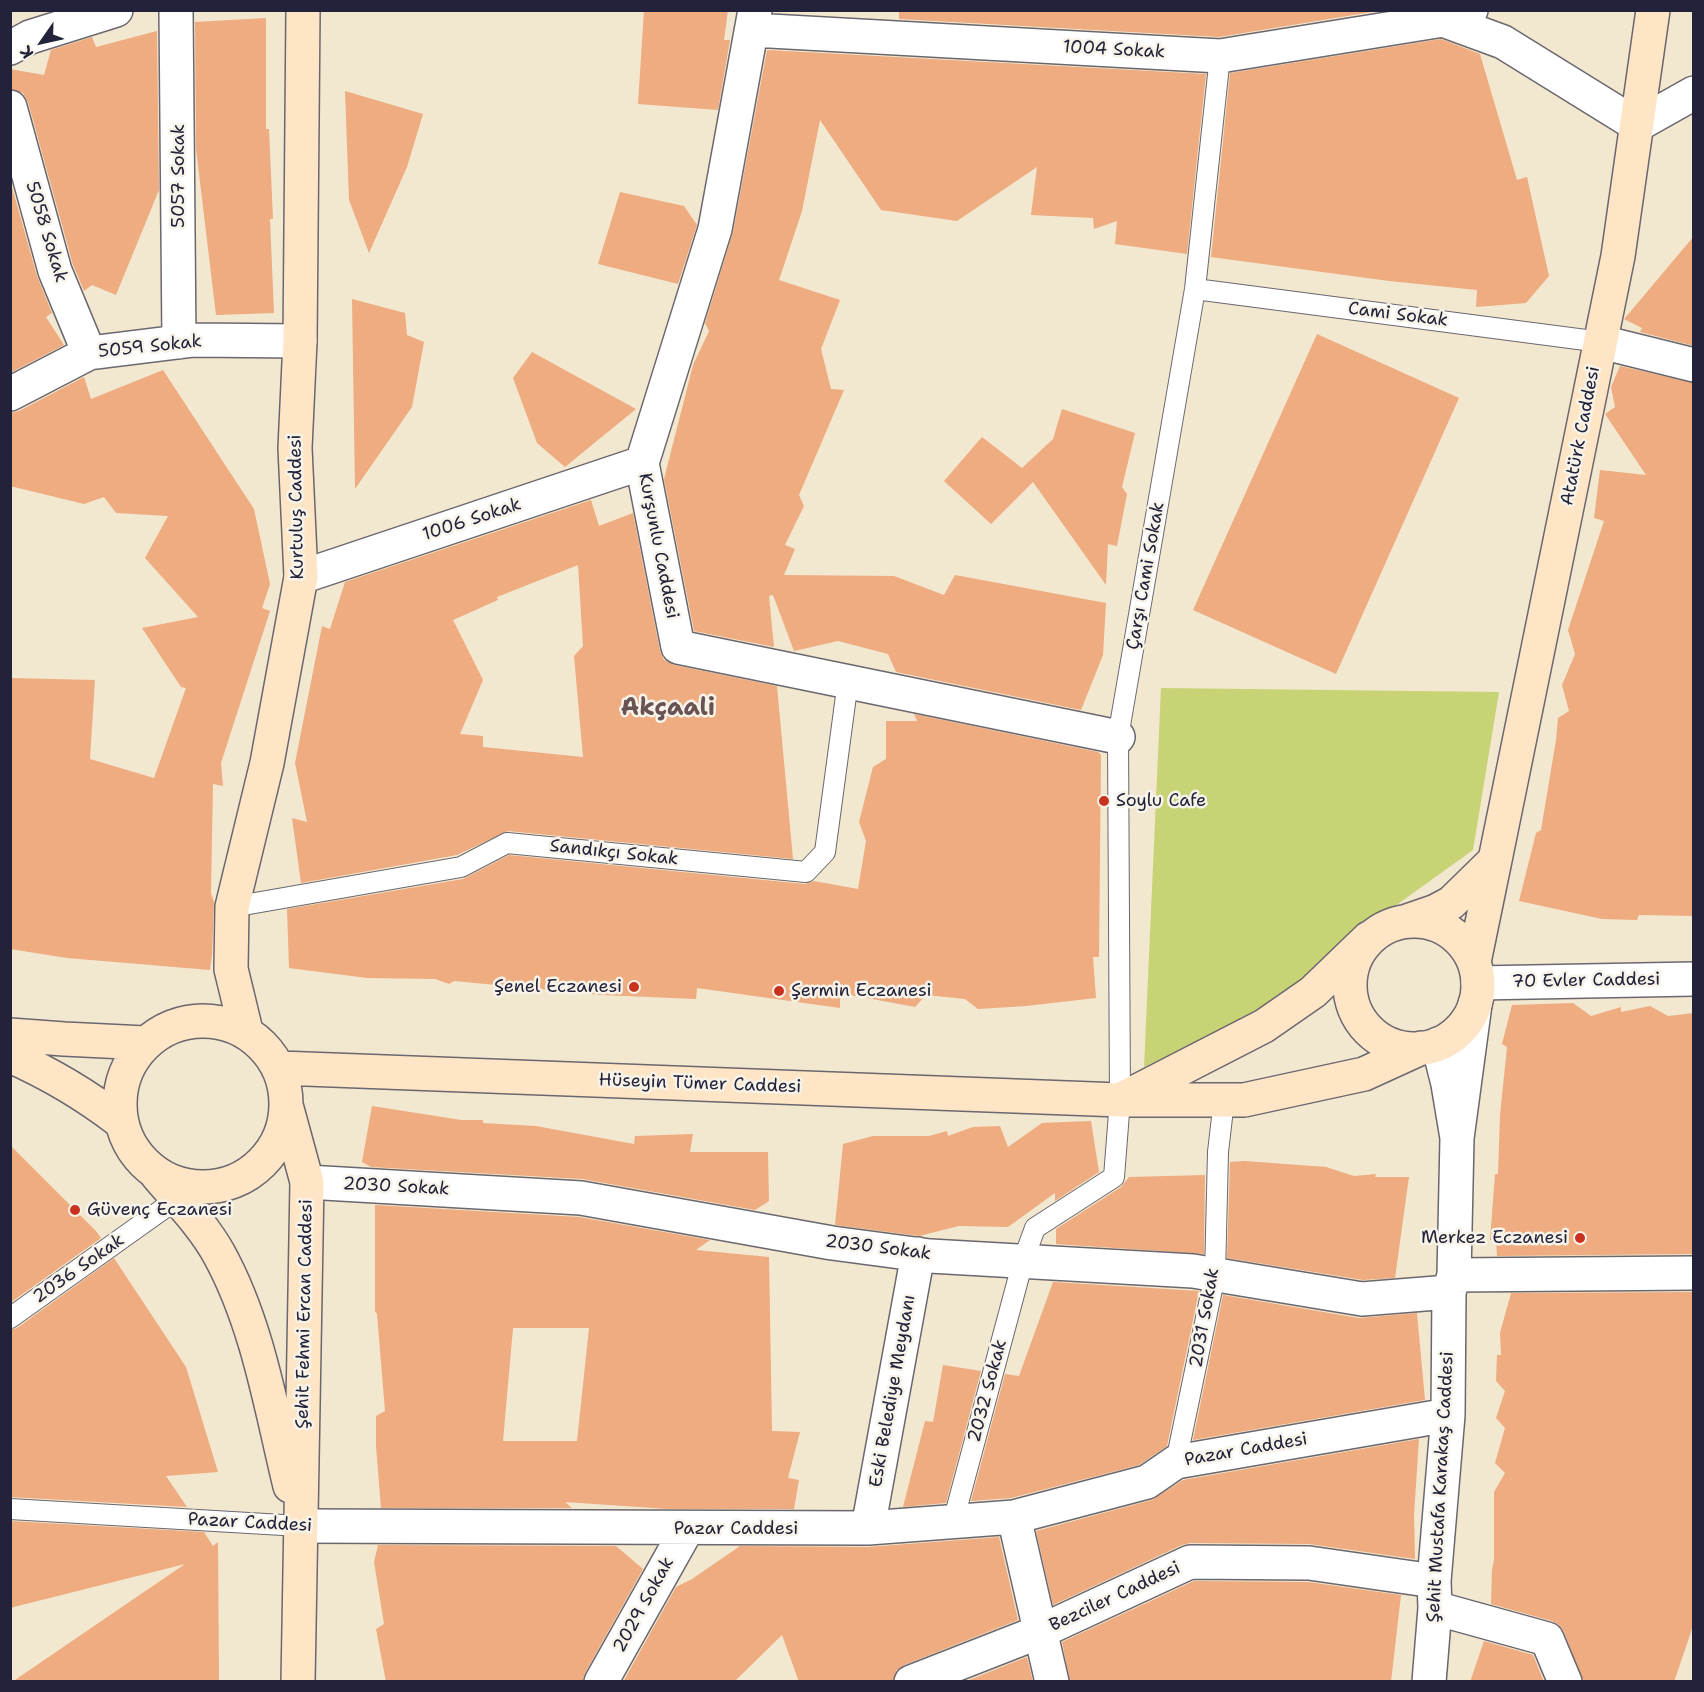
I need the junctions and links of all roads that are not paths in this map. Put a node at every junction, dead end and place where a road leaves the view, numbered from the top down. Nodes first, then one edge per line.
1 (116, 10) edge
2 (176, 10) edge
3 (303, 10) edge
4 (1653, 10) edge
5 (1452, 14) edge
6 (753, 20) edge
7 (10, 48) edge
8 (1220, 56) junction
9 (1694, 93) edge
10 (10, 108) edge
11 (1637, 125) junction
12 (1195, 289) junction
13 (300, 341) junction
14 (179, 342) junction
15 (1601, 342) junction
16 (89, 354) junction
17 (1694, 365) edge
18 (10, 394) edge
19 (642, 463) junction
20 (301, 577) junction
21 (848, 681) junction
22 (1118, 737) junction
23 (1496, 860) junction
24 (232, 907) junction
25 (1407, 921) junction
26 (1369, 938) junction
27 (1694, 979) edge
28 (1476, 983) junction
29 (246, 1031) junction
30 (10, 1035) edge
31 (145, 1042) junction
32 (1430, 1046) junction
33 (10, 1056) edge
34 (280, 1068) junction
35 (1120, 1100) junction
36 (1224, 1100) junction
37 (286, 1105) junction
38 (121, 1122) junction
39 (1457, 1138) junction
40 (152, 1169) junction
41 (307, 1182) junction
42 (177, 1199) junction
43 (918, 1254) junction
44 (1023, 1261) junction
45 (1694, 1273) edge
46 (1215, 1275) junction
47 (1451, 1284) junction
48 (10, 1318) edge
49 (1448, 1415) junction
50 (1176, 1462) junction
51 (10, 1509) edge
52 (1014, 1517) junction
53 (952, 1522) junction
54 (300, 1527) junction
55 (868, 1528) junction
56 (687, 1529) junction
57 (1435, 1595) junction
58 (1040, 1632) junction
59 (298, 1682) edge
60 (601, 1682) edge
61 (911, 1682) edge
62 (1052, 1682) edge
63 (1429, 1682) edge
64 (1565, 1682) edge

1 - 7 street
2 - 14 street, 5057 Sokak
3 - 13 street, Kurtuluş Caddesi
4 - 11 street, Atatürk Caddesi
5 - 8 street, 1004 Sokak
5 - 11 street
6 - 8 street, 1004 Sokak
6 - 19 street, Kurşunlu Caddesi
8 - 12 lane, Çarşı Cami Sokak
9 - 11 street
10 - 16 street, 5058 Sokak
11 - 15 street, Atatürk Caddesi
12 - 15 lane, Cami Sokak
12 - 22 lane, Çarşı Cami Sokak
13 - 14 street, 5059 Sokak
13 - 20 street, Kurtuluş Caddesi
14 - 16 street, 5059 Sokak
15 - 17 street
15 - 23 street, Atatürk Caddesi
16 - 18 street, 5059 Sokak
19 - 20 street, 1006 Sokak
19 - 21 street, Kurşunlu Caddesi
20 - 24 street, Kurtuluş Caddesi
21 - 22 street, Kurşunlu Caddesi
21 - 24 lane, Sandıkçı Sokak
22 - 35 lane, Çarşı Cami Sokak
23 - 25 street
23 - 28 street, Atatürk Caddesi
24 - 29 street, Kurtuluş Caddesi
25 - 26 street
25 - 28 street
26 - 32 street
26 - 35 street
27 - 28 street, 70 Evler Caddesi
28 - 32 street
28 - 39 street
29 - 31 street
29 - 34 street
30 - 31 street
31 - 38 street
32 - 36 street, Hüseyin Tümer Caddesi
32 - 39 street
33 - 38 street
34 - 35 street, Hüseyin Tümer Caddesi
34 - 37 street
35 - 36 street, Hüseyin Tümer Caddesi
35 - 44 lane, 2032 Sokak
36 - 46 lane, 2031 Sokak
37 - 40 street
37 - 41 street, Şehit Fehmi Ercan Caddesi
38 - 40 street
39 - 47 street, Şehit Mustafa Karakaş Caddesi
40 - 42 street, Şehit Fehmi Ercan Caddesi
41 - 43 street, 2030 Sokak
41 - 54 street, Şehit Fehmi Ercan Caddesi
42 - 48 lane, 2036 Sokak
42 - 54 street, Şehit Fehmi Ercan Caddesi
43 - 44 street, 2030 Sokak
43 - 55 street, Eski Belediye Meydanı
44 - 46 street, 2030 Sokak
44 - 53 lane, 2032 Sokak
45 - 47 street, 2030 Sokak
46 - 47 street, 2030 Sokak
46 - 50 lane, 2031 Sokak
47 - 49 street, Şehit Mustafa Karakaş Caddesi
49 - 50 street, Pazar Caddesi
49 - 57 street, Şehit Mustafa Karakaş Caddesi
50 - 52 street, Pazar Caddesi
51 - 54 lane, Pazar Caddesi
52 - 53 street, Pazar Caddesi
52 - 58 street
53 - 55 street, Pazar Caddesi
54 - 56 street, Pazar Caddesi
54 - 59 street, Şehit Fehmi Ercan Caddesi
55 - 56 street, Pazar Caddesi
56 - 60 street, 2029 Sokak
57 - 58 street, Bezciler Caddesi
57 - 63 street, Şehit Mustafa Karakaş Caddesi
57 - 64 street, Bezciler Caddesi
58 - 61 street, Bezciler Caddesi
58 - 62 street

